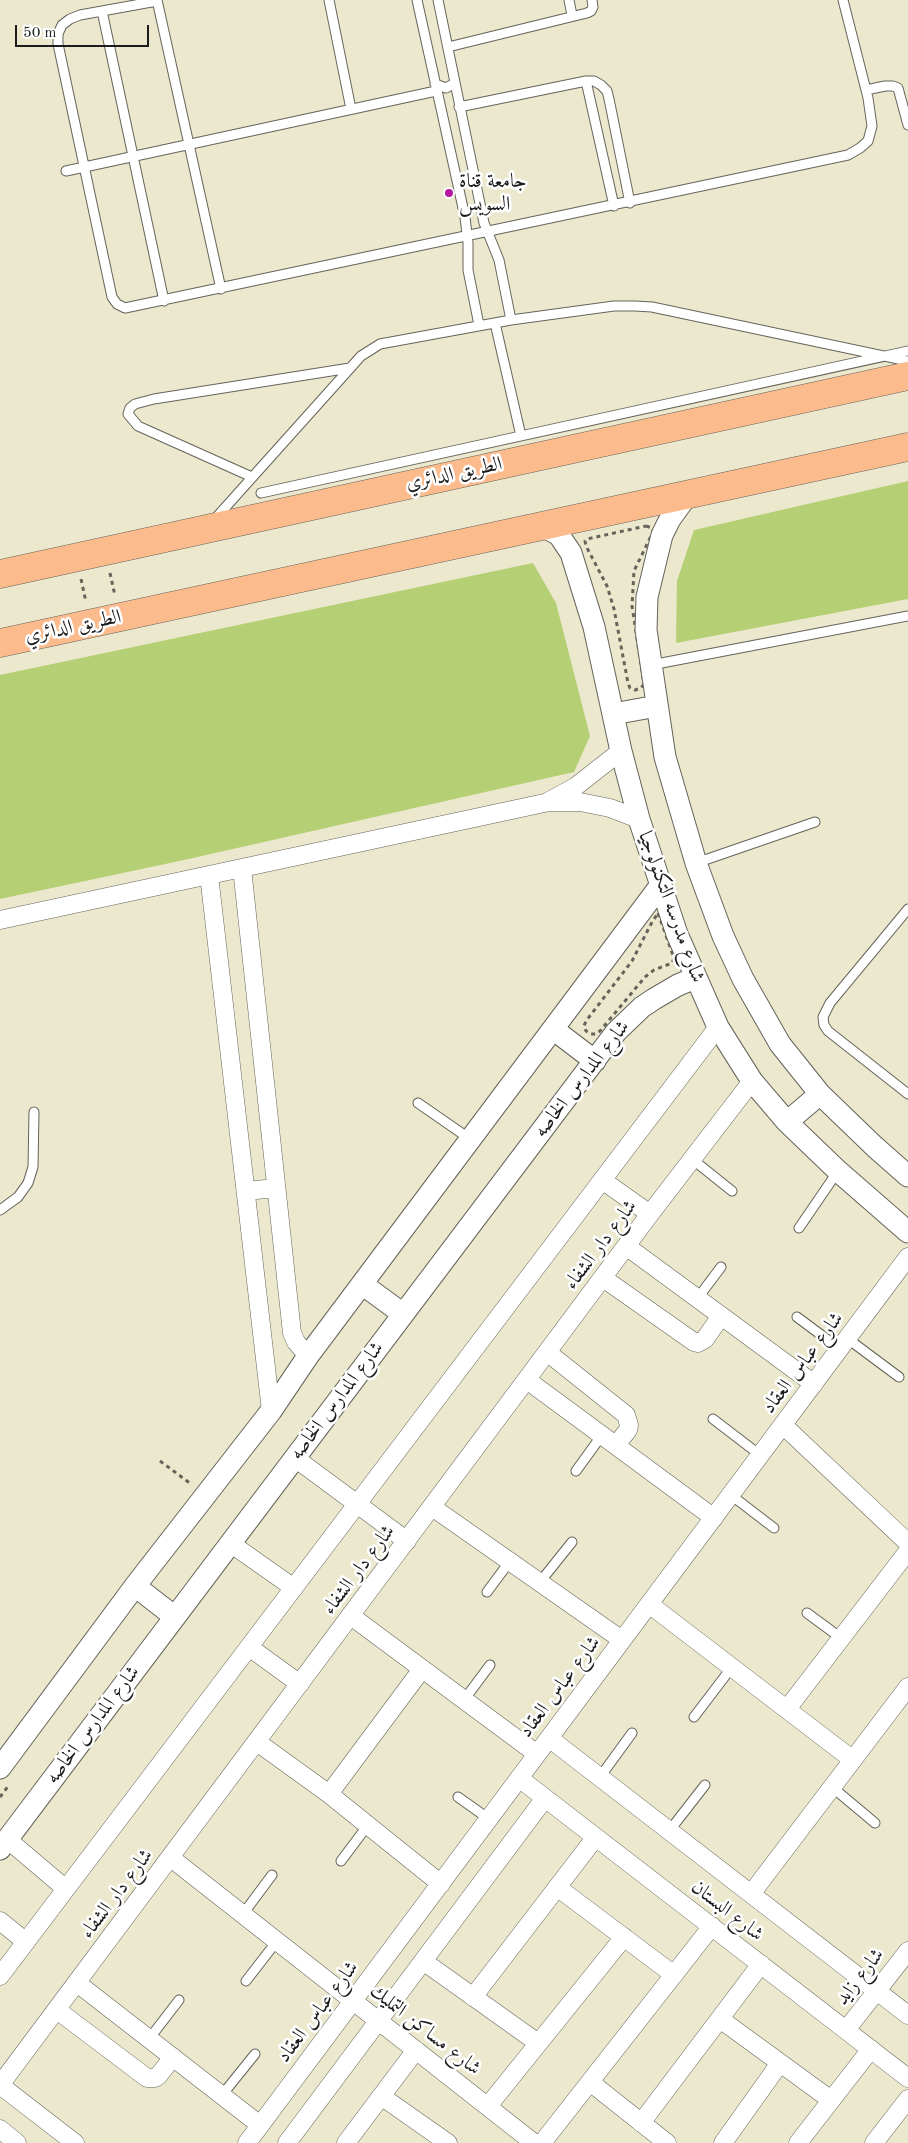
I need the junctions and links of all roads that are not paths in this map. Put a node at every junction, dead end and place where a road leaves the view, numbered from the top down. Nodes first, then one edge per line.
1 (157, 0) edge
2 (329, 0) edge
3 (417, 0) edge
4 (438, 0) edge
5 (569, 0) edge
6 (592, 0) edge
7 (843, 0) edge
8 (102, 11) junction
9 (572, 15) junction
10 (448, 47) junction
11 (586, 81) junction
12 (455, 83) junction
13 (435, 88) junction
14 (866, 90) junction
15 (351, 109) junction
16 (460, 110) junction
17 (443, 119) junction
18 (908, 125) edge
19 (188, 144) junction
20 (133, 156) junction
21 (85, 167) junction
22 (66, 171) dead end
23 (630, 202) junction
24 (614, 206) junction
25 (487, 232) junction
26 (467, 236) junction
27 (221, 289) junction
28 (164, 301) junction
29 (511, 320) junction
30 (495, 322) junction
31 (479, 325) junction
32 (908, 350) edge
33 (884, 356) junction
34 (908, 361) edge
35 (350, 368) junction
36 (908, 376) edge
37 (521, 436) junction
38 (908, 447) edge
39 (252, 477) junction
40 (261, 493) dead end
41 (688, 494) junction
42 (542, 525) junction
43 (207, 528) junction
44 (0, 574) edge
45 (908, 616) edge
46 (0, 643) edge
47 (651, 665) junction
48 (657, 706) junction
49 (613, 714) junction
50 (621, 751) junction
51 (549, 802) junction
52 (638, 819) junction
53 (815, 822) dead end
54 (696, 864) junction
55 (242, 868) junction
56 (209, 875) junction
57 (660, 886) junction
58 (908, 909) edge
59 (0, 920) edge
60 (695, 978) junction
61 (718, 1028) junction
62 (553, 1029) junction
63 (595, 1060) junction
64 (752, 1081) junction
65 (820, 1094) junction
66 (908, 1094) edge
67 (418, 1103) dead end
68 (34, 1112) dead end
69 (787, 1122) junction
70 (470, 1139) junction
71 (692, 1159) junction
72 (838, 1171) junction
73 (908, 1176) edge
74 (602, 1180) junction
75 (276, 1188) junction
76 (246, 1191) junction
77 (732, 1191) dead end
78 (0, 1210) edge
79 (650, 1214) junction
80 (800, 1228) dead end
81 (908, 1232) edge
82 (626, 1246) junction
83 (908, 1257) edge
84 (721, 1267) dead end
85 (603, 1278) junction
86 (362, 1284) junction
87 (698, 1299) junction
88 (403, 1314) junction
89 (721, 1316) junction
90 (797, 1317) dead end
91 (844, 1344) junction
92 (547, 1352) junction
93 (308, 1356) junction
94 (899, 1377) dead end
95 (527, 1380) junction
96 (814, 1384) junction
97 (271, 1411) junction
98 (714, 1419) dead end
99 (783, 1425) junction
100 (602, 1435) junction
101 (616, 1446) junction
102 (760, 1455) junction
103 (294, 1458) junction
104 (576, 1470) dead end
105 (731, 1495) junction
106 (357, 1504) junction
107 (432, 1506) junction
108 (714, 1518) junction
109 (774, 1528) dead end
110 (406, 1541) junction
111 (572, 1542) dead end
112 (230, 1543) junction
113 (908, 1543) edge
114 (908, 1551) edge
115 (510, 1561) junction
116 (540, 1582) junction
117 (135, 1586) junction
118 (294, 1588) junction
119 (487, 1592) dead end
120 (649, 1604) junction
121 (807, 1613) dead end
122 (351, 1616) junction
123 (175, 1617) junction
124 (841, 1638) junction
125 (622, 1640) junction
126 (249, 1647) junction
127 (490, 1665) dead end
128 (732, 1667) junction
129 (422, 1669) junction
130 (300, 1684) junction
131 (906, 1693) edge
132 (464, 1700) junction
133 (787, 1709) junction
134 (694, 1717) dead end
135 (632, 1733) dead end
136 (549, 1738) junction
137 (257, 1742) junction
138 (537, 1754) junction
139 (853, 1760) junction
140 (0, 1768) edge
141 (600, 1776) junction
142 (519, 1778) junction
143 (705, 1785) dead end
144 (832, 1787) junction
145 (329, 1794) junction
146 (458, 1796) dead end
147 (544, 1798) junction
148 (489, 1819) junction
149 (875, 1823) dead end
150 (368, 1825) junction
151 (670, 1830) junction
152 (595, 1838) junction
153 (4, 1844) edge
154 (171, 1858) junction
155 (341, 1861) dead end
156 (272, 1875) dead end
157 (441, 1884) junction
158 (557, 1887) junction
159 (66, 1889) junction
160 (751, 1894) junction
161 (243, 1914) junction
162 (0, 1921) edge
163 (712, 1926) junction
164 (624, 1937) junction
165 (277, 1941) junction
166 (26, 1942) junction
167 (908, 1950) edge
168 (423, 1962) junction
169 (761, 1964) junction
170 (674, 1975) junction
171 (0, 1976) edge
172 (246, 1981) dead end
173 (77, 1983) junction
174 (877, 1991) junction
175 (473, 1997) junction
176 (179, 2000) dead end
177 (354, 2001) junction
178 (57, 2010) junction
179 (908, 2015) edge
180 (720, 2019) junction
181 (378, 2020) junction
182 (846, 2030) junction
183 (149, 2039) junction
184 (538, 2043) junction
185 (870, 2049) junction
186 (416, 2050) junction
187 (255, 2054) dead end
188 (173, 2057) junction
189 (780, 2063) junction
190 (908, 2078) edge
191 (590, 2082) junction
192 (0, 2085) edge
193 (222, 2095) junction
194 (381, 2096) junction
195 (908, 2099) edge
196 (831, 2100) junction
197 (488, 2106) junction
198 (641, 2122) junction
199 (260, 2125) junction
200 (0, 2129) edge
201 (438, 2140) edge
202 (878, 2141) edge
203 (17, 2143) edge
204 (75, 2143) edge
205 (246, 2143) edge
206 (287, 2143) edge
207 (346, 2143) edge
208 (534, 2143) edge
209 (542, 2143) edge
210 (667, 2143) edge
211 (723, 2143) edge
212 (798, 2143) edge

1 - 8 lane
1 - 19 lane
2 - 15 lane
3 - 13 lane
4 - 10 lane
5 - 9 lane
6 - 9 lane
7 - 14 lane
8 - 20 lane
8 - 21 lane
9 - 10 lane
10 - 12 lane
11 - 16 lane
11 - 23 lane
11 - 24 lane
12 - 13 lane
12 - 16 lane
13 - 15 lane
13 - 17 lane
14 - 18 lane
14 - 23 lane
15 - 19 lane
16 - 17 lane
16 - 25 lane
17 - 26 lane
19 - 20 lane
19 - 27 lane
20 - 21 lane
20 - 28 lane
21 - 22 lane
21 - 28 lane
23 - 24 lane
24 - 25 lane
25 - 26 lane
25 - 29 lane
26 - 27 lane
26 - 31 lane
27 - 28 lane
29 - 30 lane
29 - 33 lane
30 - 31 lane
30 - 37 lane
31 - 35 lane
32 - 33 lane
33 - 34 lane
33 - 37 lane
35 - 39 lane
35 - 39 lane
36 - 43 main road, الطريق الدائري
37 - 40 lane
38 - 41 main road, الطريق الدائري
39 - 43 lane
41 - 42 main road, الطريق الدائري
41 - 47 street, شارع مدرسه التكنولوجيا
42 - 46 main road, الطريق الدائري
42 - 49 street, شارع مدرسه التكنولوجيا
43 - 44 main road, الطريق الدائري
45 - 47 lane
47 - 48 street, شارع مدرسه التكنولوجيا
48 - 49 street
48 - 54 street, شارع مدرسه التكنولوجيا
49 - 50 street, شارع مدرسه التكنولوجيا
50 - 51 street
50 - 52 street, شارع مدرسه التكنولوجيا
51 - 52 street
51 - 55 street
52 - 57 street, شارع مدرسه التكنولوجيا
53 - 54 lane
54 - 65 street, شارع مدرسه التكنولوجيا
55 - 56 street
55 - 75 street
56 - 59 street
56 - 76 street
57 - 60 street, شارع مدرسه التكنولوجيا
57 - 62 street
58 - 66 lane
60 - 61 street, شارع مدرسه التكنولوجيا
60 - 63 street, شارع المدارس الخاصه
61 - 64 street, شارع مدرسه التكنولوجيا
61 - 74 street, شارع دار الشفاء
62 - 63 street
62 - 70 street
63 - 88 street, شارع المدارس الخاصه
64 - 69 street, شارع مدرسه التكنولوجيا
64 - 71 street, شارع دار الشفاء
65 - 69 street
65 - 73 street, شارع مدرسه التكنولوجيا
67 - 70 lane
68 - 78 lane
69 - 72 street, شارع مدرسه التكنولوجيا
70 - 86 street
71 - 77 lane
71 - 79 street, شارع دار الشفاء
72 - 80 lane
72 - 81 street, شارع مدرسه التكنولوجيا
74 - 79 street
74 - 106 street, شارع دار الشفاء
75 - 76 street
75 - 93 street
76 - 97 street
79 - 82 street, شارع دار الشفاء
82 - 85 street, شارع دار الشفاء
82 - 87 street
83 - 91 street, شارع عباس العقاد
84 - 87 lane
85 - 89 street
85 - 92 street, شارع دار الشفاء
86 - 88 street
86 - 93 street
87 - 89 street
88 - 103 street, شارع المدارس الخاصه
89 - 96 street
90 - 91 lane
91 - 94 lane
91 - 96 street, شارع عباس العقاد
92 - 95 street, شارع دار الشفاء
92 - 101 street
93 - 97 street
95 - 100 street
95 - 107 street, شارع دار الشفاء
96 - 99 street, شارع عباس العقاد
97 - 117 street
98 - 102 lane
99 - 102 street, شارع عباس العقاد
99 - 113 street
100 - 101 street
100 - 104 lane
101 - 108 street
102 - 105 street, شارع عباس العقاد
103 - 106 street
103 - 112 street, شارع المدارس الخاصه
105 - 108 street, شارع عباس العقاد
105 - 109 lane
106 - 110 street
106 - 118 street, شارع دار الشفاء
107 - 110 street, شارع دار الشفاء
107 - 115 street
108 - 120 street, شارع عباس العقاد
110 - 122 street, شارع دار الشفاء
111 - 116 lane
112 - 118 street
112 - 123 street, شارع المدارس الخاصه
114 - 124 street
115 - 116 street
115 - 119 lane
116 - 125 street
117 - 123 street
117 - 140 street
118 - 126 street, شارع دار الشفاء
120 - 125 street, شارع عباس العقاد
120 - 128 street
121 - 124 lane
122 - 129 street
122 - 130 street, شارع دار الشفاء
123 - 153 street, شارع المدارس الخاصه
124 - 133 street
125 - 136 street, شارع عباس العقاد
126 - 130 street
126 - 159 street, شارع دار الشفاء
127 - 132 lane
128 - 133 street
128 - 134 lane
129 - 132 street
129 - 145 street
130 - 137 street, شارع دار الشفاء
131 - 139 street
132 - 138 street
133 - 139 street
135 - 141 lane
136 - 138 street, شارع عباس العقاد
136 - 141 street, شارع البستان
137 - 145 street
137 - 154 street, شارع دار الشفاء
138 - 142 street, شارع عباس العقاد
139 - 144 street
141 - 151 street, شارع البستان
142 - 147 street, شارع البستان
142 - 148 street, شارع عباس العقاد
143 - 151 lane
144 - 149 lane
144 - 160 street
145 - 150 street
146 - 148 lane
147 - 152 street, شارع البستان
147 - 168 street
148 - 157 street, شارع عباس العقاد
150 - 155 lane
150 - 157 street
151 - 160 street, شارع البستان
152 - 158 street
152 - 163 street, شارع البستان
153 - 159 street
154 - 161 street, شارع مساكن التمليك
154 - 173 street, شارع دار الشفاء
156 - 161 lane
157 - 177 street, شارع عباس العقاد
158 - 164 street
158 - 175 street
159 - 166 street, شارع دار الشفاء
160 - 174 street, شارع البستان
161 - 165 street, شارع مساكن التمليك
162 - 166 street
163 - 169 street, شارع البستان
163 - 170 street
164 - 170 street
164 - 184 street
165 - 172 lane
165 - 177 street, شارع مساكن التمليك
166 - 171 street, شارع دار الشفاء
167 - 174 street, شارع زايد
168 - 175 street
168 - 181 street
169 - 180 street
169 - 182 street, شارع البستان
170 - 191 street
173 - 178 street, شارع دار الشفاء
173 - 183 street
174 - 179 street, شارع البستان
174 - 182 street, شارع زايد
175 - 184 street
176 - 183 lane
177 - 181 street, شارع مساكن التمليك
177 - 199 street, شارع عباس العقاد
178 - 188 street
178 - 192 street, شارع دار الشفاء
180 - 189 street
180 - 198 street
181 - 186 street, شارع مساكن التمليك
181 - 206 street
182 - 185 street, شارع البستان
183 - 188 street
184 - 197 street
185 - 190 street, شارع البستان
185 - 196 street
186 - 194 street
186 - 197 street, شارع مساكن التمليك
187 - 193 lane
188 - 193 street
189 - 196 street
189 - 211 street
191 - 198 street
191 - 209 street
192 - 204 street
193 - 199 street
194 - 201 street
194 - 207 street
195 - 202 street
196 - 212 street
197 - 208 street, شارع مساكن التمليك
198 - 210 street
199 - 205 street, شارع عباس العقاد
200 - 203 street

